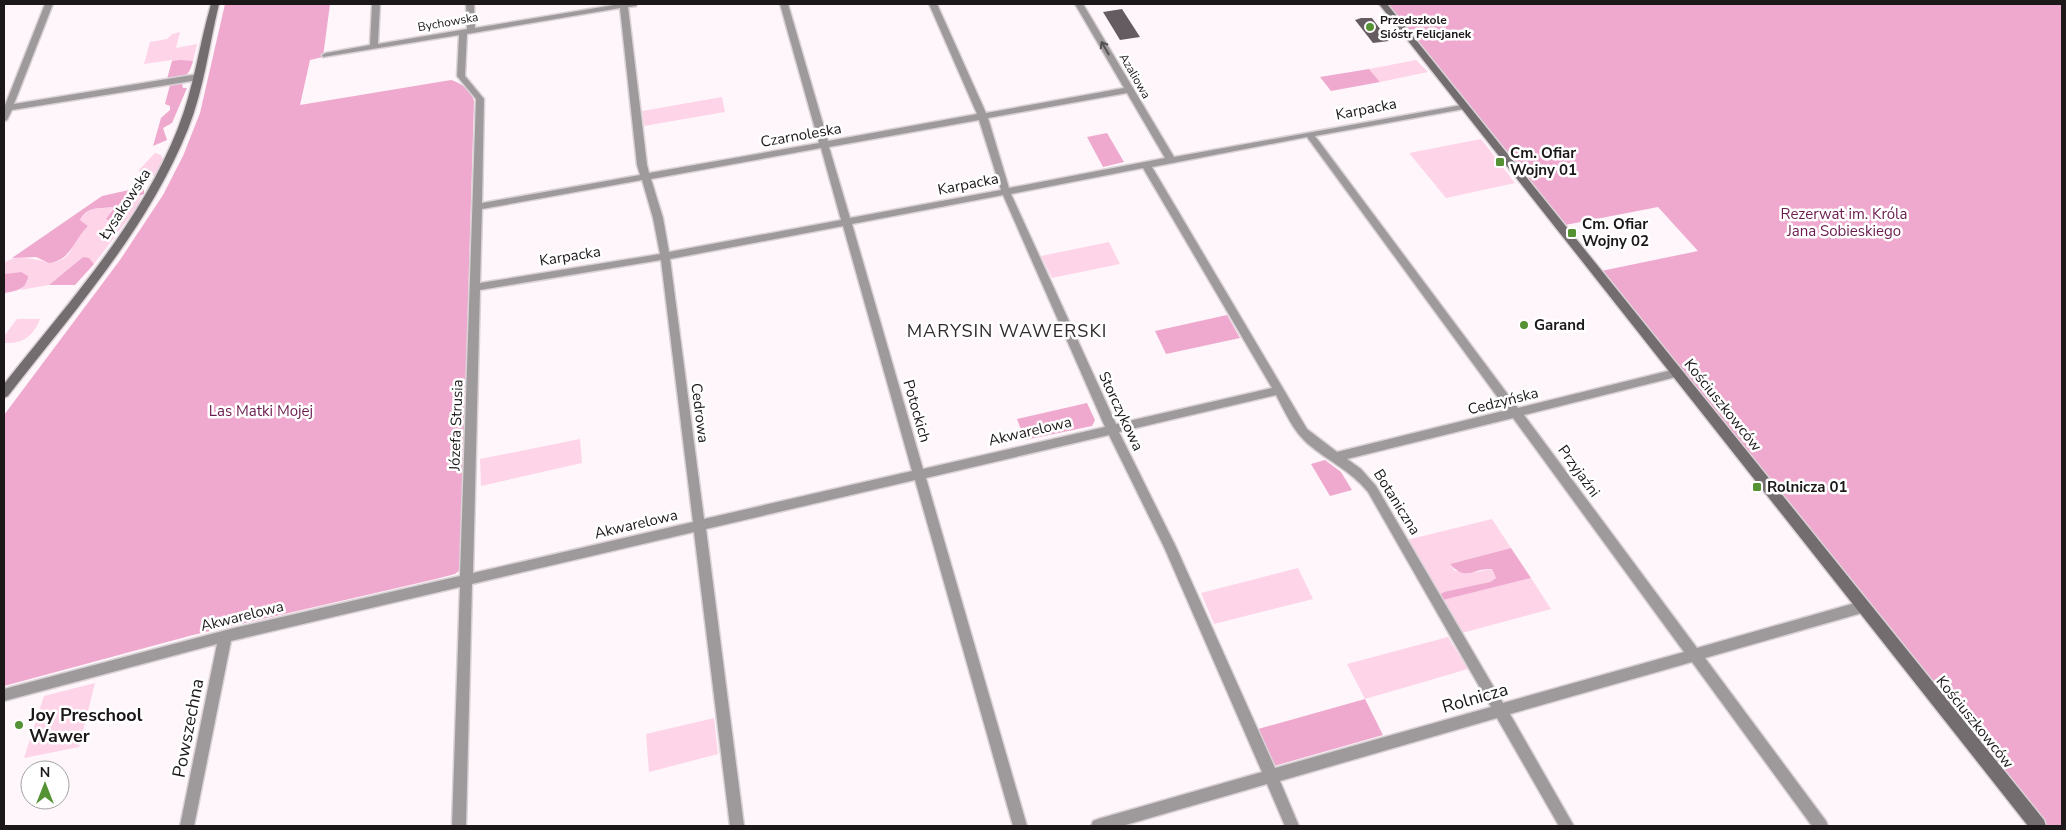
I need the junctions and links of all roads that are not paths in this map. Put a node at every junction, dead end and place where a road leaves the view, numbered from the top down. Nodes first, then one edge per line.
1 (49, 4) edge
2 (214, 4) edge
3 (376, 4) edge
4 (470, 4) edge
5 (566, 4) edge
6 (628, 4) edge
7 (784, 4) edge
8 (933, 4) edge
9 (1079, 4) edge
10 (1384, 4) edge
11 (568, 14) junction
12 (467, 31) junction
13 (374, 47) junction
14 (326, 55) dead end
15 (198, 77) junction
16 (16, 88) junction
17 (4, 90) edge
18 (1129, 90) junction
19 (1464, 106) junction
20 (8, 108) junction
21 (983, 117) junction
22 (4, 118) edge
23 (1310, 135) junction
24 (826, 146) junction
25 (1171, 160) junction
26 (1146, 165) junction
27 (645, 178) junction
28 (1006, 192) junction
29 (477, 207) junction
30 (848, 223) junction
31 (665, 256) junction
32 (476, 287) junction
33 (1676, 373) junction
34 (1278, 391) junction
35 (4, 393) edge
36 (1517, 413) junction
37 (1112, 429) junction
38 (1337, 457) junction
39 (920, 474) junction
40 (699, 526) junction
41 (466, 579) junction
42 (1862, 606) junction
43 (225, 636) junction
44 (1694, 654) junction
45 (4, 695) edge
46 (1500, 710) junction
47 (1270, 776) junction
48 (187, 826) edge
49 (459, 826) edge
50 (737, 826) edge
51 (1020, 826) edge
52 (1098, 826) edge
53 (1292, 826) edge
54 (1567, 826) edge
55 (1821, 826) edge
56 (2038, 826) edge

1 - 16 street
2 - 15 street, Łysakowska
3 - 13 street
4 - 12 street, Józefa Strusia
5 - 11 street
6 - 11 street, Bychowska
6 - 27 street, Cedrowa
7 - 24 street, Potockich
8 - 21 street, Storczykowa
18 -> 9 street, Azaliowa
10 - 19 street, Kościuszkowców
11 - 12 street, Bychowska
12 - 13 street, Bychowska
12 - 29 street, Józefa Strusia
13 - 14 street, Bychowska
15 - 20 street
15 - 35 street, Łysakowska
16 - 17 street
16 - 20 street
18 - 21 street, Czarnoleska
18 - 25 street, Azaliowa
19 - 23 street, Karpacka
19 - 33 street, Kościuszkowców
20 - 22 street
21 - 24 street, Czarnoleska
21 - 28 street, Storczykowa
23 - 25 street, Karpacka
23 - 36 street, Przyjaźni
24 - 27 street, Czarnoleska
24 - 30 street, Potockich
25 - 26 street, Karpacka
26 - 28 street, Karpacka
26 - 34 street, Botaniczna
27 - 29 street, Czarnoleska
27 - 31 street, Cedrowa
28 - 30 street, Karpacka
28 - 37 street, Storczykowa
29 - 32 street, Józefa Strusia
30 - 31 street, Karpacka
30 - 39 street, Potockich
31 - 32 street, Karpacka
31 - 40 street, Cedrowa
32 - 41 street, Józefa Strusia
33 - 36 street, Cedzyńska
33 - 42 street, Kościuszkowców
34 - 37 street, Akwarelowa
34 - 38 street, Botaniczna
36 - 38 street, Cedzyńska
36 - 44 street, Przyjaźni
37 - 39 street, Akwarelowa
37 - 47 street, Storczykowa
38 - 46 street, Botaniczna
39 - 40 street, Akwarelowa
39 - 51 street, Potockich
40 - 41 street, Akwarelowa
40 - 50 street, Cedrowa
41 - 43 street, Akwarelowa
41 - 49 street, Józefa Strusia
42 - 44 street, Rolnicza
42 - 56 street, Kościuszkowców
43 - 45 street, Akwarelowa
43 - 48 street, Powszechna
44 - 46 street, Rolnicza
44 - 55 street, Przyjaźni
46 - 47 street, Rolnicza
46 - 54 street, Botaniczna
47 - 52 street, Rolnicza
47 - 53 street, Storczykowa

